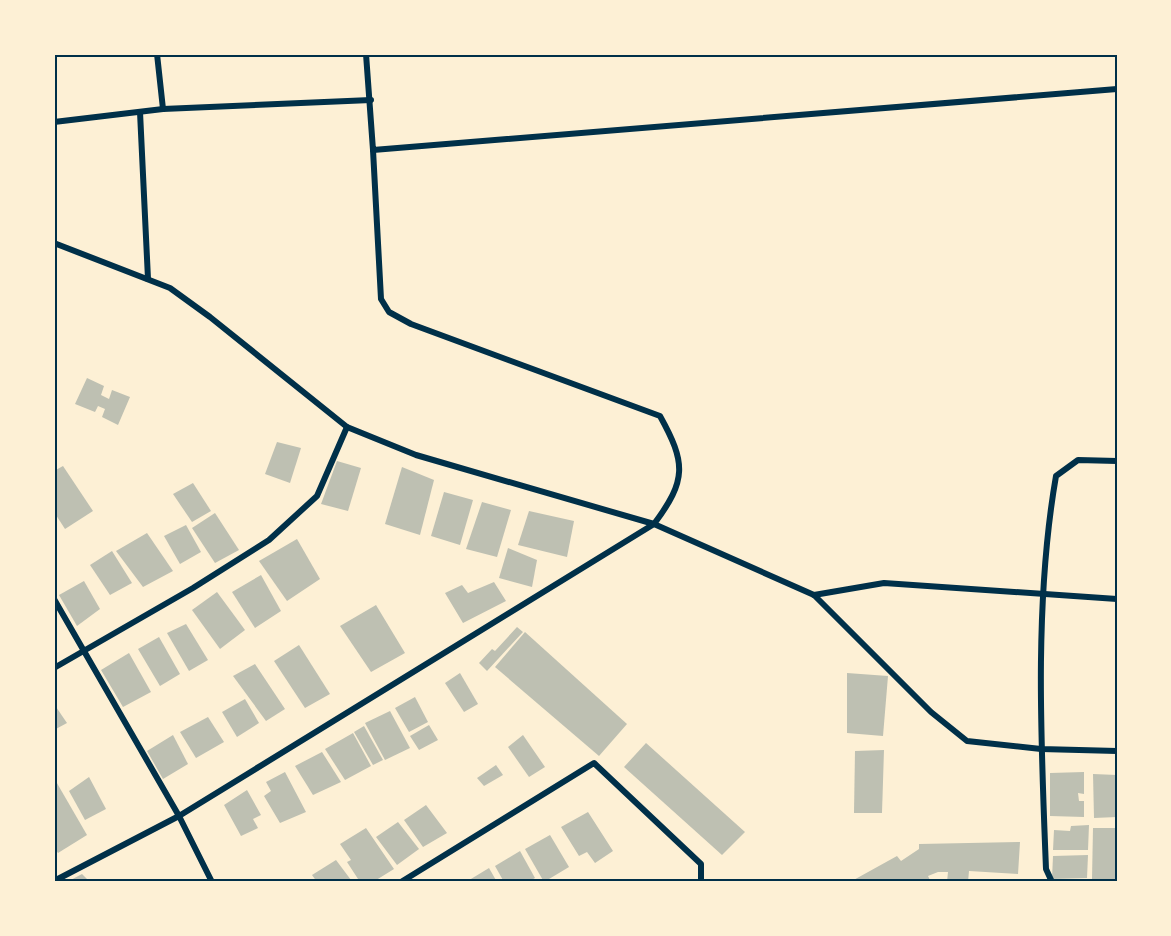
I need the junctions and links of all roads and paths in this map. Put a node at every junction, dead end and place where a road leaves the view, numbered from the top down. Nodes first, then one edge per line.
1 (157, 54) edge
2 (366, 54) edge
3 (1117, 88) edge
4 (371, 100) junction
5 (163, 109) junction
6 (140, 112) junction
7 (54, 122) edge
8 (373, 150) junction
9 (54, 243) edge
10 (148, 279) junction
11 (347, 427) junction
12 (1117, 461) edge
13 (654, 524) junction
14 (1044, 593) junction
15 (814, 595) junction
16 (54, 599) edge
17 (1117, 599) edge
18 (85, 650) junction
19 (54, 668) edge
20 (1041, 748) junction
21 (1117, 751) edge
22 (179, 816) junction
23 (54, 881) edge
24 (212, 882) edge
25 (401, 882) edge
26 (701, 882) edge
27 (1052, 882) edge

1 - 5 street
2 - 4 street
3 - 8 street
4 - 5 street
4 - 8 street
5 - 6 street
6 - 7 street
6 - 10 street
8 - 13 street
9 - 10 street
10 - 11 street
11 - 13 street
11 - 18 street
12 - 14 street
13 - 15 street
13 - 22 street
14 - 15 street
14 - 17 street
14 - 20 street
15 - 20 street
16 - 18 street
18 - 19 street
18 - 22 street
20 - 21 street
20 - 27 street
22 - 23 street
22 - 24 street
25 - 26 street

